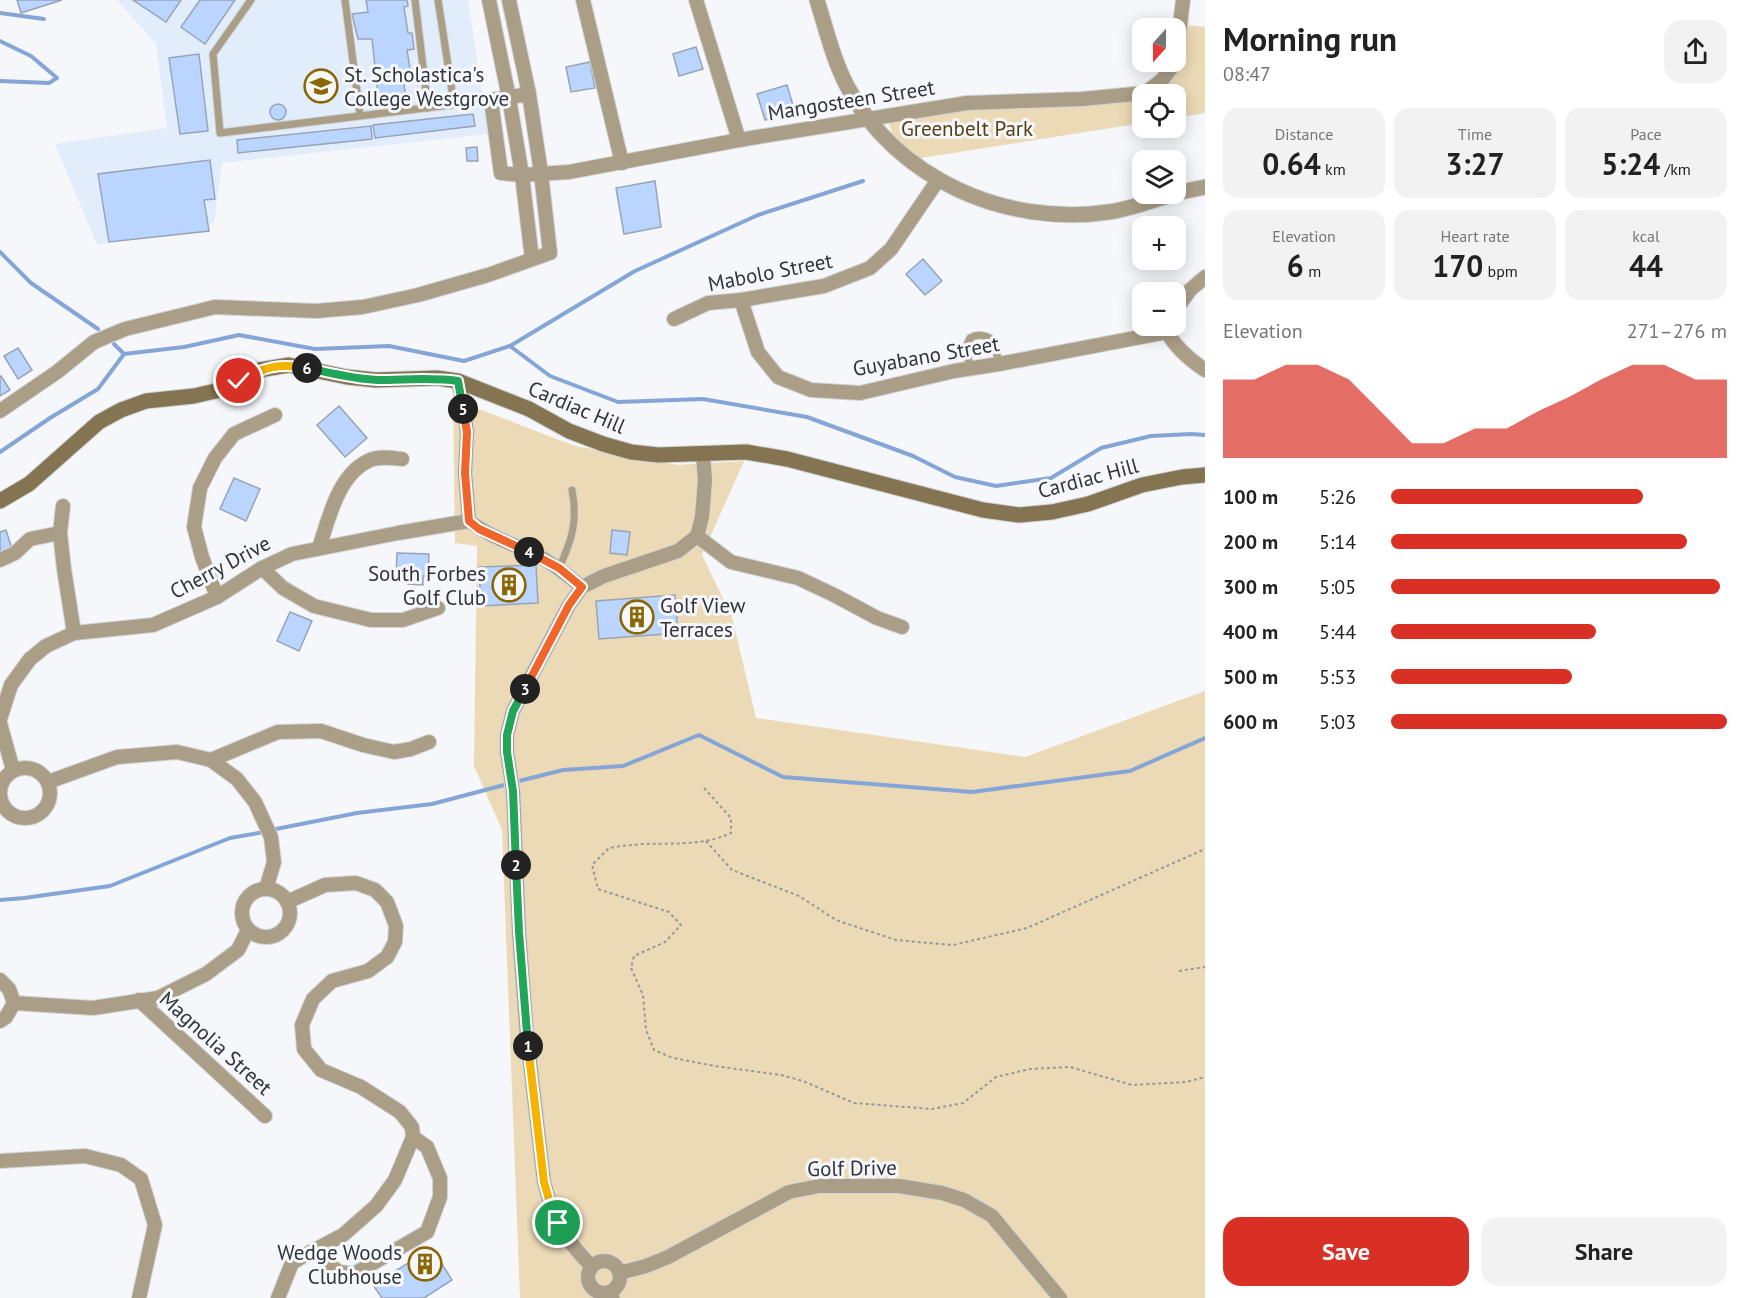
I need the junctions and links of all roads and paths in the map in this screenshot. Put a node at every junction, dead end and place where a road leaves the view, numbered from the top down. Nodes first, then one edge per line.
1 (251, 0) edge
2 (345, 0) edge
3 (415, 0) edge
4 (438, 0) edge
5 (489, 0) edge
6 (509, 0) edge
7 (584, 0) edge
8 (696, 0) edge
9 (817, 0) edge
10 (1183, 0) edge
11 (1181, 18) edge
12 (1168, 72) edge
13 (529, 94) junction
14 (509, 98) junction
15 (491, 100) junction
16 (454, 104) junction
17 (428, 108) junction
18 (360, 115) junction
19 (868, 119) junction
20 (740, 140) junction
21 (621, 163) junction
22 (541, 174) junction
23 (522, 175) junction
24 (938, 180) junction
25 (1205, 187) edge
26 (1186, 191) edge
27 (1137, 204) edge
28 (532, 259) junction
29 (1205, 277) edge
30 (1186, 295) edge
31 (741, 300) junction
32 (674, 319) dead end
33 (1134, 336) edge
34 (1170, 336) edge
35 (999, 364) junction
36 (970, 368) junction
37 (1205, 370) edge
38 (458, 381) junction
39 (0, 411) edge
40 (275, 415) dead end
41 (703, 455) junction
42 (402, 459) dead end
43 (1205, 475) edge
44 (572, 490) dead end
45 (0, 501) edge
46 (63, 506) dead end
47 (469, 521) junction
48 (60, 532) junction
49 (697, 536) junction
50 (319, 548) junction
51 (0, 560) edge
52 (262, 568) junction
53 (559, 568) junction
54 (582, 587) junction
55 (217, 597) junction
56 (438, 608) dead end
57 (902, 627) dead end
58 (74, 633) junction
59 (0, 721) edge
60 (429, 742) dead end
61 (211, 760) junction
62 (14, 770) junction
63 (48, 782) junction
64 (704, 788) dead end
65 (0, 792) edge
66 (2, 806) edge
67 (706, 841) junction
68 (1205, 849) edge
69 (266, 889) junction
70 (287, 902) junction
71 (248, 930) junction
72 (1205, 967) edge
73 (1179, 971) dead end
74 (0, 980) edge
75 (139, 1000) junction
76 (14, 1003) junction
77 (0, 1021) edge
78 (1205, 1077) edge
79 (265, 1116) dead end
80 (413, 1137) junction
81 (0, 1161) edge
82 (316, 1249) junction
83 (591, 1266) junction
84 (619, 1273) junction
85 (616, 1293) edge
86 (597, 1295) edge
87 (139, 1298) edge
88 (278, 1298) edge
89 (1060, 1298) edge

1 - 18 lane
2 - 18 lane
3 - 17 lane
4 - 16 lane
5 - 14 street
6 - 13 street
7 - 21 street
8 - 20 street
9 - 19 street
10 - 11 street, Mangosteen Street
12 - 19 street, Mangosteen Street
13 - 14 street
13 - 22 street
14 - 15 street
14 - 23 street
15 - 16 lane
15 - 23 street
16 - 17 lane
17 - 18 lane
19 - 20 street, Mangosteen Street
19 - 24 street
20 - 21 street, Mangosteen Street
21 - 22 street, Mangosteen Street
22 - 23 street, Mangosteen Street
22 - 28 street
23 - 28 street
24 - 27 street
24 - 31 street, Mabolo Street
25 - 26 street
28 - 39 street
29 - 30 street
31 - 32 street, Mabolo Street
31 - 36 street, Guyabano Street
33 - 35 street, Guyabano Street
34 - 37 street
35 - 36 street, Guyabano Street
35 - 36 lane
38 - 41 main road, Cardiac Hill
38 - 45 main road, Cardiac Hill
38 - 47 street
40 - 55 street
41 - 43 main road, Cardiac Hill
41 - 49 street
42 - 50 street
44 - 53 lane
46 - 48 street
47 - 50 street, Cherry Drive
47 - 53 street
48 - 51 street
48 - 58 street
49 - 54 street
49 - 57 street
50 - 52 street, Cherry Drive
52 - 55 street, Cherry Drive
52 - 56 street
53 - 54 street
54 - 83 street
55 - 58 street, Cherry Drive
58 - 59 street, Cherry Drive
59 - 62 street, Cherry Drive
60 - 61 street
61 - 63 street
61 - 69 street
62 - 63 street
62 - 65 street
63 - 66 street
64 - 67 path
65 - 66 street
67 - 68 path
67 - 78 path
69 - 70 street
69 - 71 street
70 - 71 street
70 - 80 street
71 - 75 street
72 - 73 path
74 - 76 street
75 - 76 street
75 - 79 street, Magnolia Street
76 - 77 street
80 - 82 street
80 - 82 street
81 - 87 street
82 - 88 street
83 - 84 street
83 - 86 street
84 - 85 street
84 - 89 street, Golf Drive
85 - 86 street

